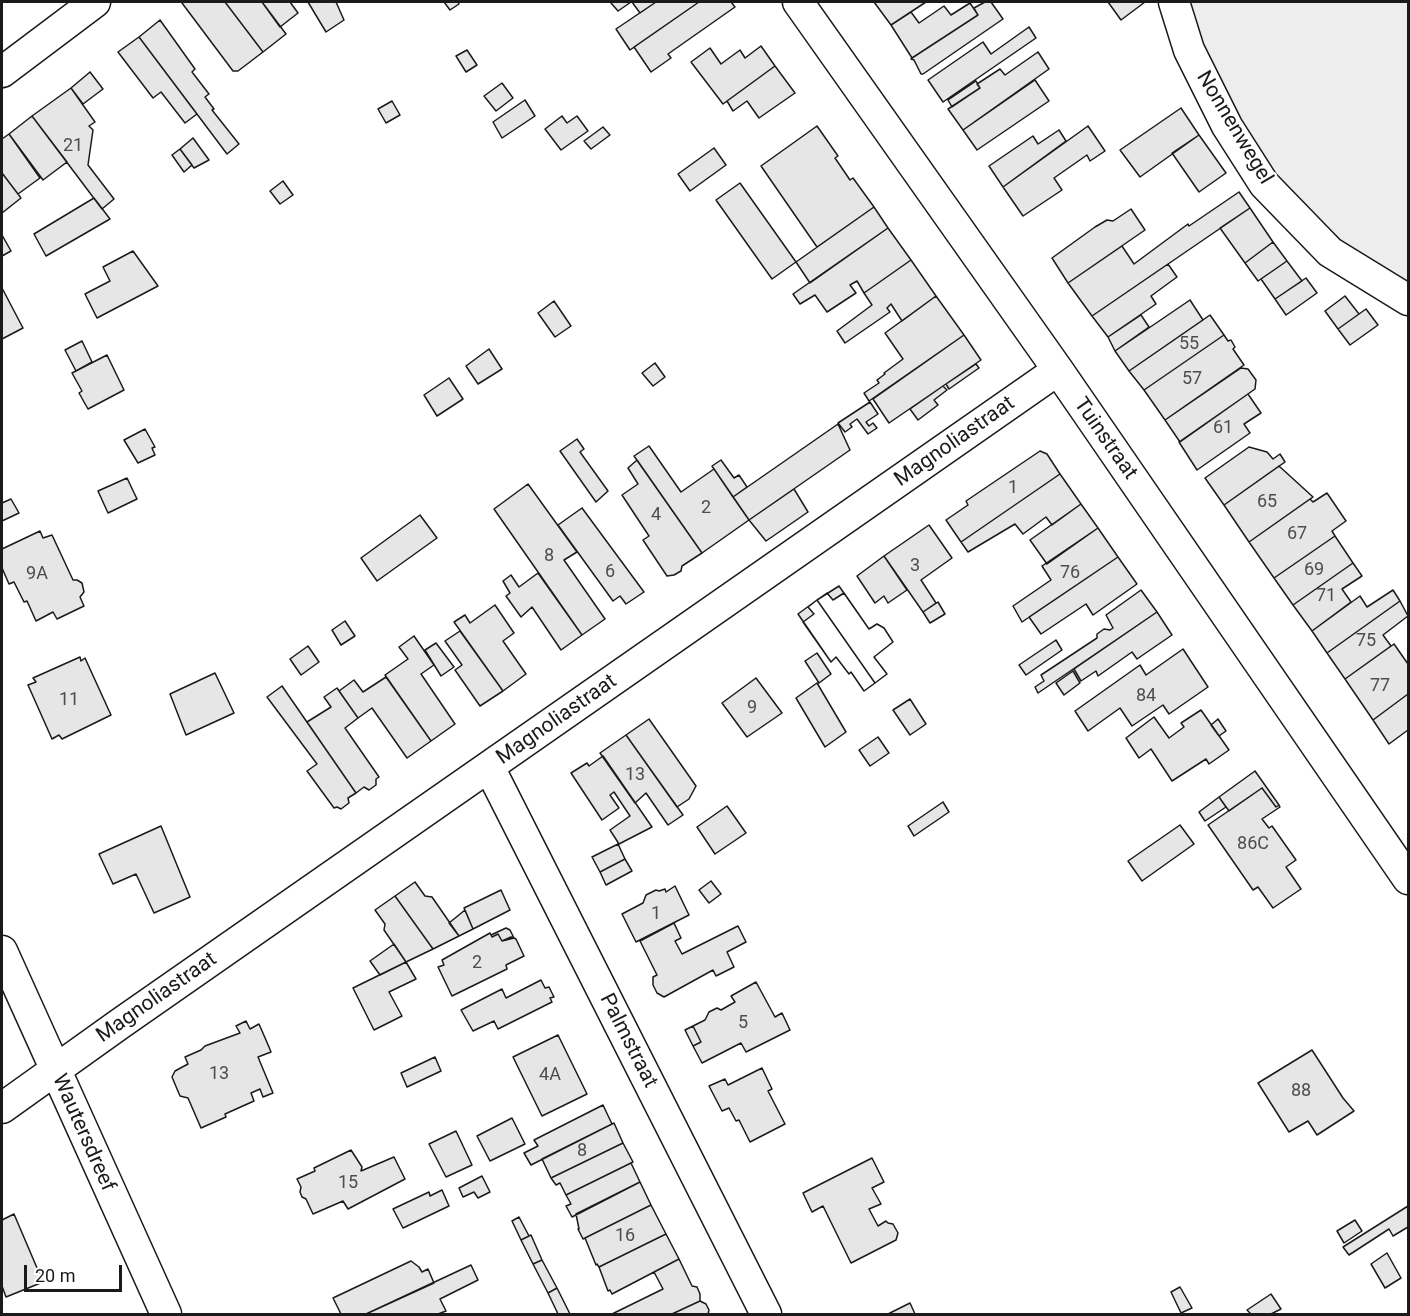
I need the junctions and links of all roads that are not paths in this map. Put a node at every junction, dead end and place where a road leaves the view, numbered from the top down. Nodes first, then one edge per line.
1 (95, 2) edge
2 (798, 2) edge
3 (1174, 2) edge
4 (2, 72) edge
5 (1408, 300) edge
6 (1058, 370) junction
7 (489, 767) junction
8 (1408, 879) edge
9 (2, 951) edge
10 (55, 1070) junction
11 (2, 1108) edge
12 (166, 1314) edge
13 (766, 1314) edge

1 - 4 street
2 - 6 street, Tuinstraat
3 - 5 street, Nonnenwegel
6 - 7 street, Magnoliastraat
6 - 8 street, Tuinstraat
7 - 10 street, Magnoliastraat
7 - 13 street, Palmstraat
9 - 10 street, Wautersdreef
10 - 11 street, Magnoliastraat
10 - 12 street, Wautersdreef

